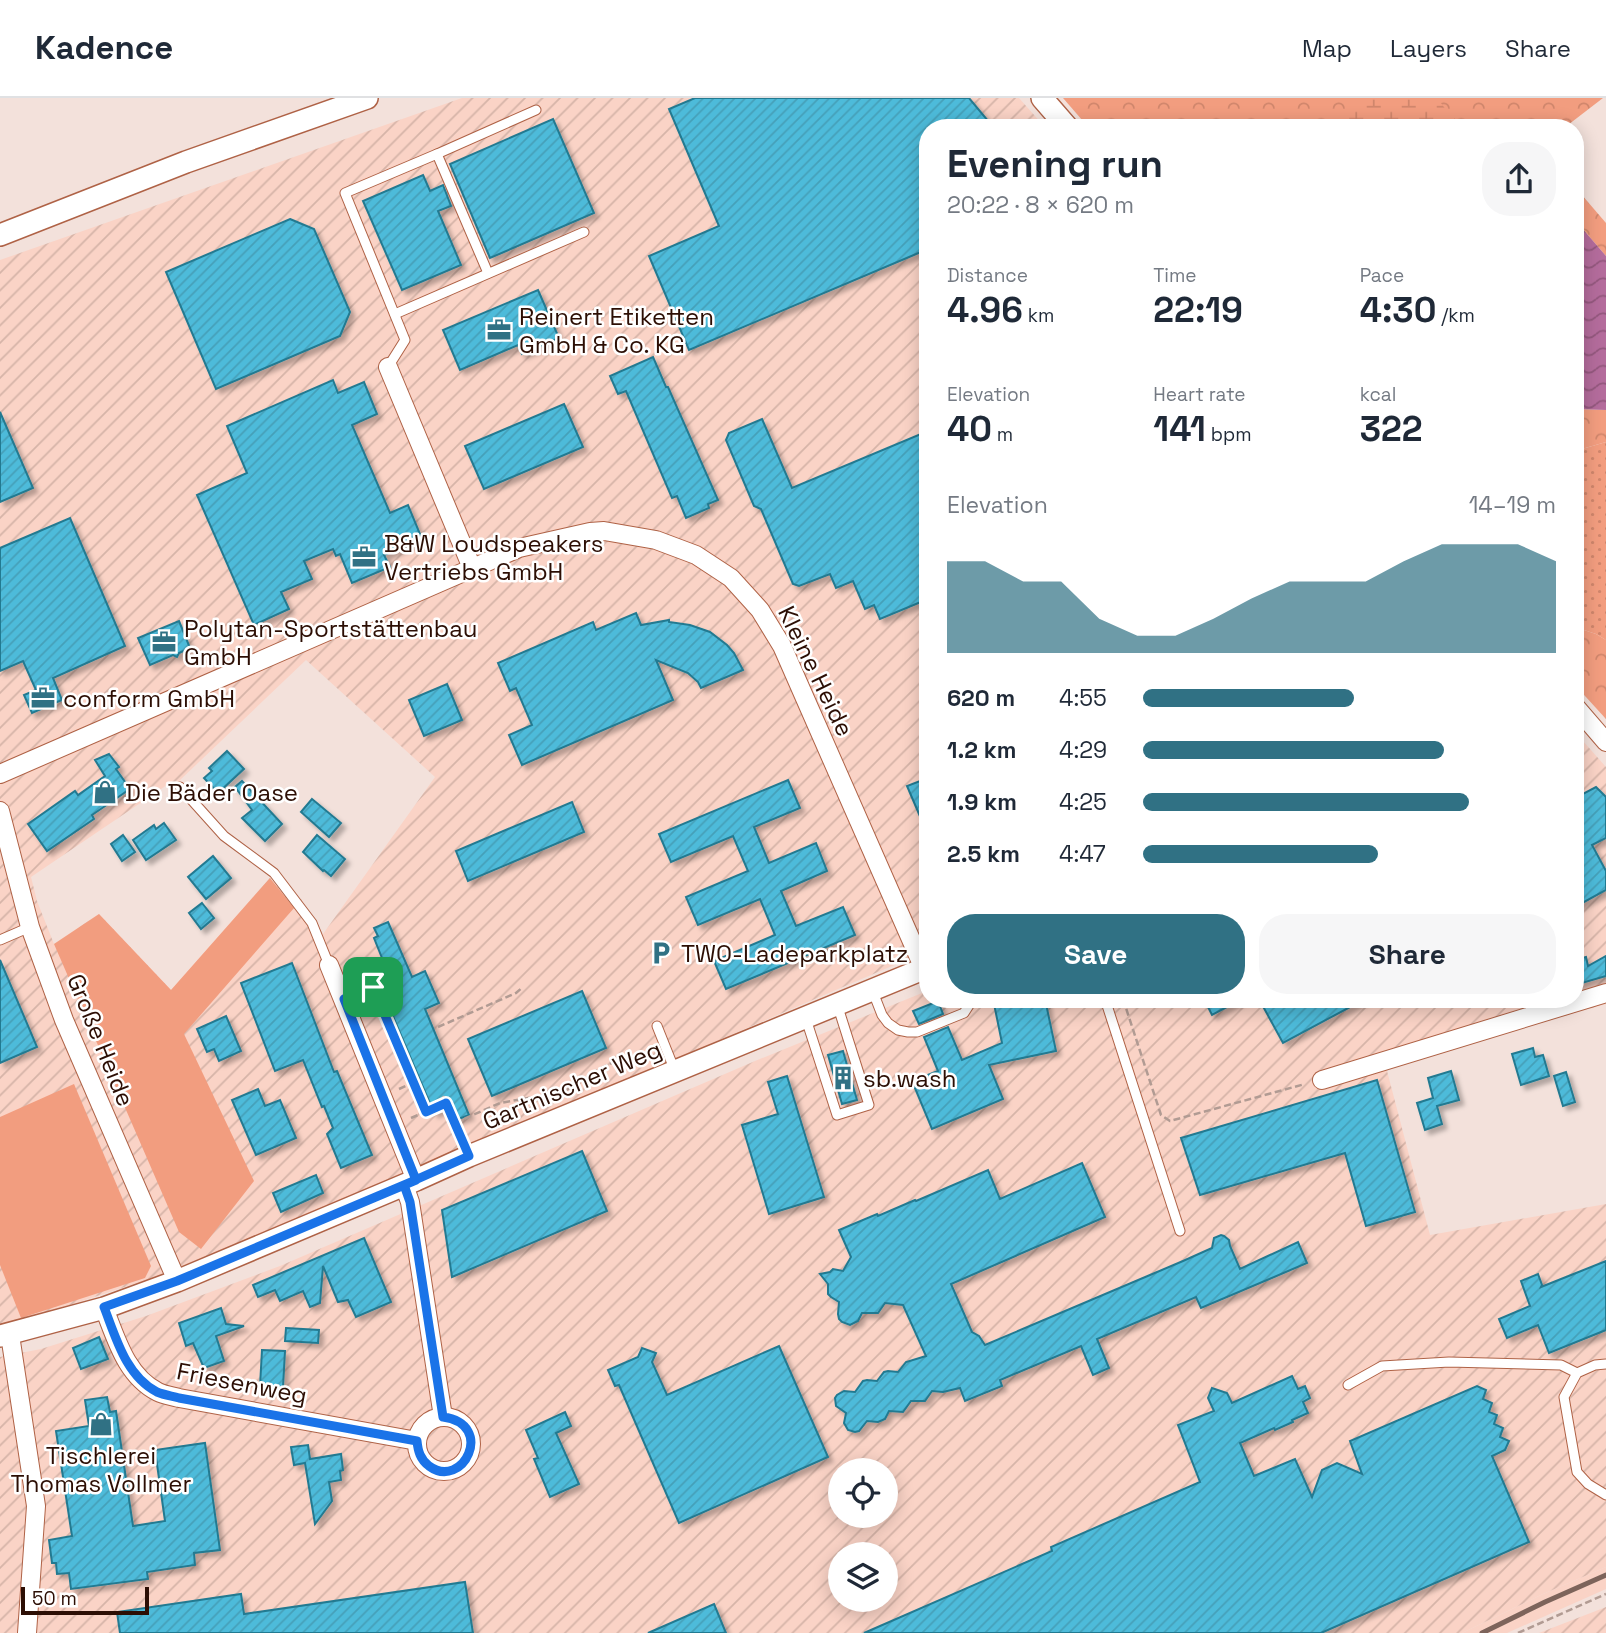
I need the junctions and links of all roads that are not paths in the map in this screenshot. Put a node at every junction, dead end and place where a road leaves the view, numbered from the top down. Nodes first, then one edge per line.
1 (366, 98) edge
2 (1042, 98) edge
3 (537, 110) dead end
4 (1060, 119) edge
5 (437, 155) junction
6 (584, 232) dead end
7 (0, 235) edge
8 (488, 273) junction
9 (396, 314) junction
10 (388, 367) joint
11 (472, 568) junction
12 (1584, 716) edge
13 (1606, 742) edge
14 (0, 774) edge
15 (180, 787) dead end
16 (0, 811) edge
17 (30, 928) junction
18 (0, 940) edge
19 (919, 954) edge
20 (329, 965) joint
21 (919, 970) edge
22 (872, 990) junction
23 (1606, 993) edge
24 (1584, 1000) edge
25 (837, 1004) junction
26 (967, 1008) edge
27 (1108, 1008) edge
28 (1557, 1008) edge
29 (805, 1017) junction
30 (657, 1026) dead end
31 (675, 1071) junction
32 (1322, 1080) road end
33 (410, 1183) junction
34 (1180, 1231) dead end
35 (177, 1281) junction
36 (104, 1307) junction
37 (5, 1336) edge
38 (1606, 1364) edge
39 (1577, 1373) junction
40 (1348, 1385) dead end
41 (443, 1417) junction
42 (417, 1441) junction
43 (1606, 1494) edge
44 (27, 1633) edge

1 - 7 street
2 - 4 street
3 - 5 lane
5 - 8 lane
5 - 9 lane
6 - 8 lane
8 - 9 lane
9 - 10 lane
10 - 11 street
11 - 14 street, Kleine Heide
11 - 19 street, Kleine Heide
12 - 13 street
15 - 20 lane
16 - 17 street, Große Heide
17 - 18 lane
17 - 35 street, Große Heide
20 - 33 street
21 - 22 street, Gartnischer Weg
22 - 25 street, Gartnischer Weg
22 - 26 lane
23 - 24 street
25 - 29 street, Gartnischer Weg
25 - 29 lane
27 - 34 lane
28 - 32 street
29 - 31 street, Gartnischer Weg
30 - 31 lane
31 - 33 street, Gartnischer Weg
33 - 35 street, Gartnischer Weg
33 - 41 street
35 - 36 street, Gartnischer Weg
36 - 37 street, Gartnischer Weg
36 - 42 street, Friesenweg
37 - 44 street
38 - 39 lane
39 - 40 lane
39 - 43 lane
41 - 42 street
41 - 42 street

